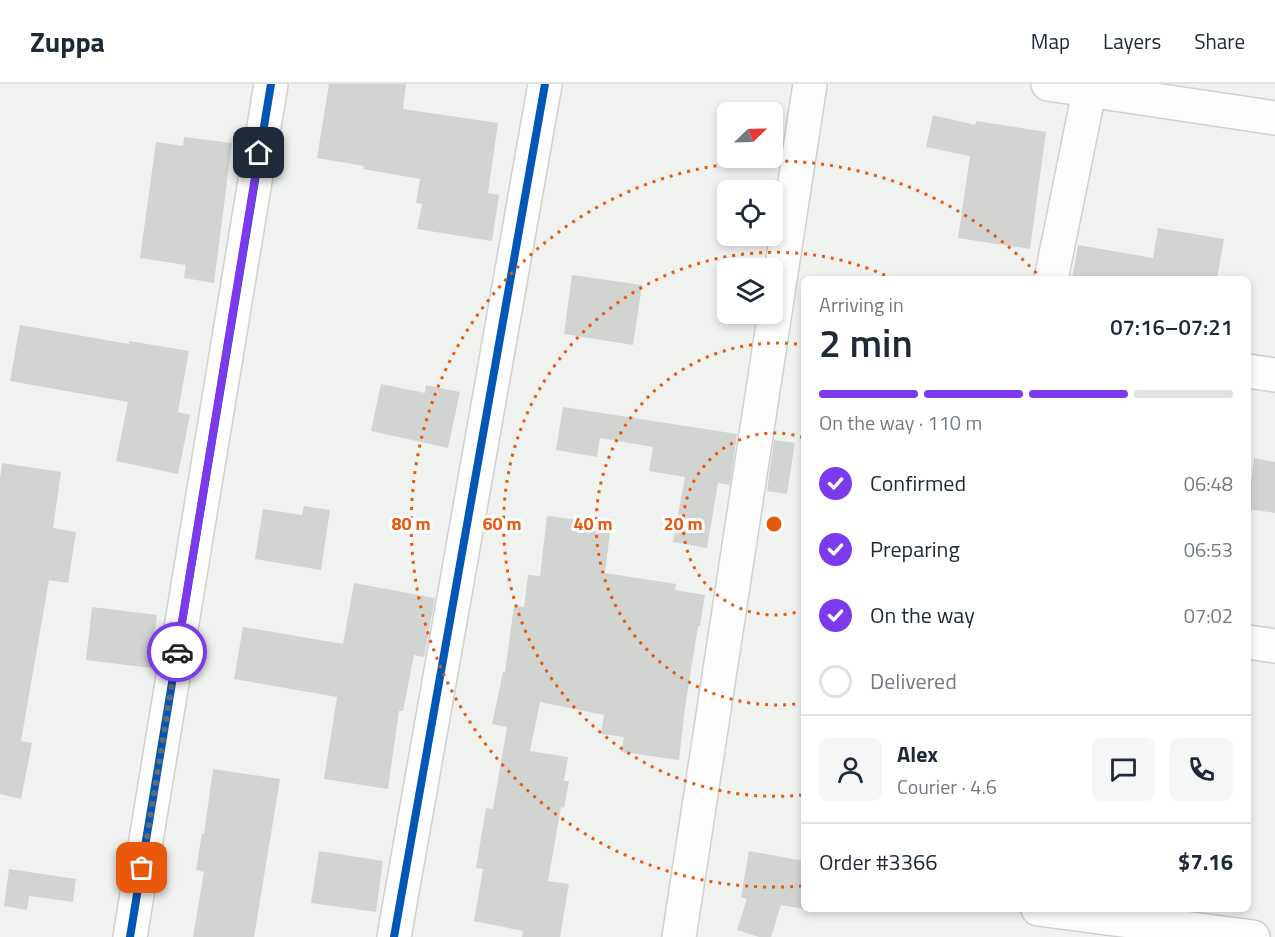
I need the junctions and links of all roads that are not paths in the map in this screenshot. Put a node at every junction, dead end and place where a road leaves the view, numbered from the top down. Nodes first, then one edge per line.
1 (271, 84) edge
2 (544, 84) edge
3 (810, 84) edge
4 (1048, 84) edge
5 (1089, 92) junction
6 (1275, 117) edge
7 (1052, 276) edge
8 (1251, 371) edge
9 (1275, 375) edge
10 (1251, 642) edge
11 (1275, 646) edge
12 (1061, 912) edge
13 (130, 937) edge
14 (394, 937) edge
15 (679, 937) edge
16 (1253, 937) edge

1 - 13 street
2 - 14 street
3 - 15 street
4 - 5 street
5 - 6 street
5 - 7 street
8 - 9 street
10 - 11 street
12 - 16 street

